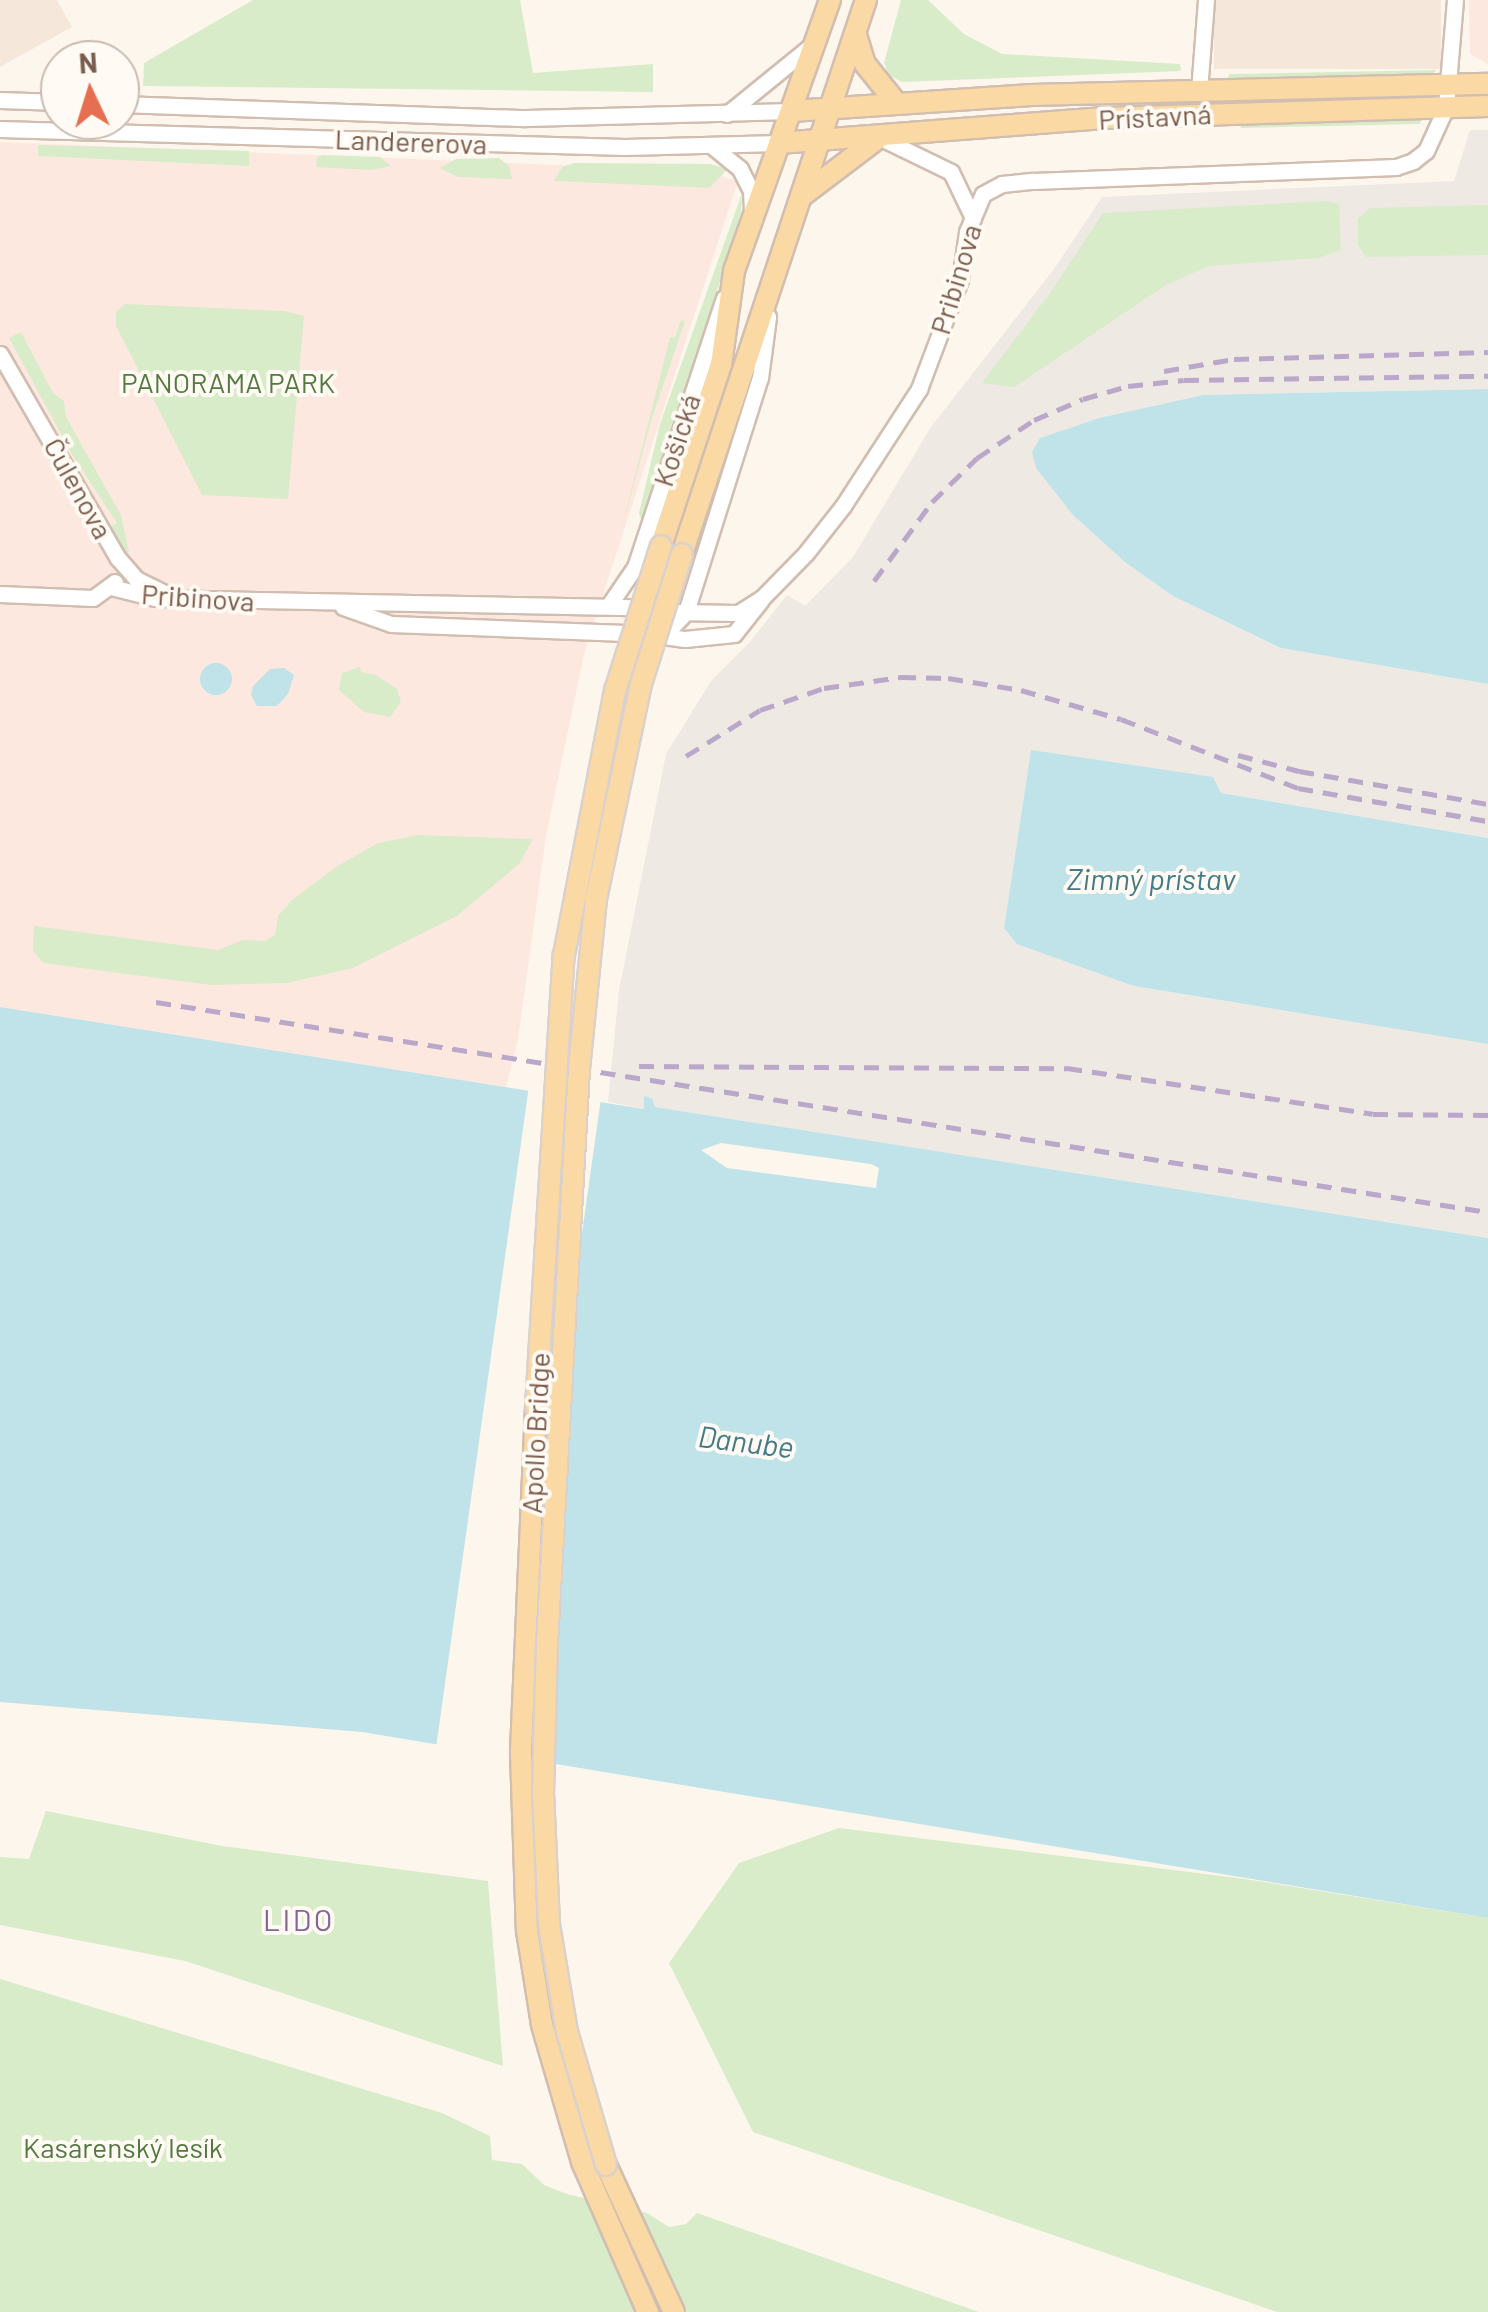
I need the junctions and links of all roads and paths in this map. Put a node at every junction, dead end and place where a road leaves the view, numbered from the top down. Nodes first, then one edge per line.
1 (830, 0) edge
2 (866, 0) edge
3 (1206, 0) edge
4 (1455, 0) edge
5 (856, 35) junction
6 (817, 42) junction
7 (1488, 84) edge
8 (1199, 91) junction
9 (1447, 96) junction
10 (0, 100) edge
11 (40, 101) edge
12 (897, 104) junction
13 (140, 105) edge
14 (1488, 106) edge
15 (832, 109) junction
16 (792, 111) junction
17 (727, 114) junction
18 (0, 129) edge
19 (879, 137) junction
20 (822, 140) junction
21 (779, 143) junction
22 (712, 146) junction
23 (804, 194) junction
24 (973, 218) junction
25 (752, 222) junction
26 (734, 270) junction
27 (772, 283) junction
28 (0, 354) edge
29 (660, 546) joint
30 (682, 554) joint
31 (118, 558) junction
32 (111, 587) junction
33 (0, 594) edge
34 (181, 598) junction
35 (762, 598) junction
36 (340, 605) junction
37 (610, 605) junction
38 (632, 608) dead end
39 (680, 612) junction
40 (625, 633) dead end
41 (648, 2312) edge
42 (674, 2312) edge

1 - 6 main road, Košická
2 - 5 main road, Košická
3 - 8 street
4 - 9 street
5 - 12 main road
5 - 15 main road, Košická
6 - 16 main road, Košická
6 - 17 street
7 - 9 main road, Prístavná
8 - 9 main road, Prístavná
8 - 12 main road, Prístavná
9 - 14 main road, Prístavná
9 - 19 main road, Prístavná
9 - 24 street, Pribinova
10 - 11 street
12 - 15 main road, Prístavná
13 - 17 street, Landererova
15 - 16 main road, Landererova
15 - 20 main road, Košická
16 - 17 street, Landererova
16 - 21 main road, Košická
18 - 22 street, Landererova
19 - 20 main road, Prístavná
19 - 23 main road
19 - 24 street
20 - 21 main road, Landererova
20 - 23 main road, Košická
21 - 22 street, Landererova
21 - 25 main road, Košická
22 - 25 street
23 - 27 main road, Košická
24 - 35 street, Pribinova
25 - 26 main road, Košická
26 - 29 main road, Košická
26 - 37 street, Košická
27 - 30 main road, Košická
27 - 39 street, Košická
28 - 31 street, Čulenova
29 - 41 main road, Apollo Bridge, bridge
30 - 42 main road, Apollo Bridge, bridge
31 - 32 street
31 - 34 street, Čulenova
32 - 33 street, Pribinova
32 - 34 street, Pribinova
34 - 36 street, Pribinova
35 - 39 street, Pribinova
35 - 39 street
36 - 37 street, Pribinova
36 - 40 street, Pribinova
37 - 38 street, Pribinova

